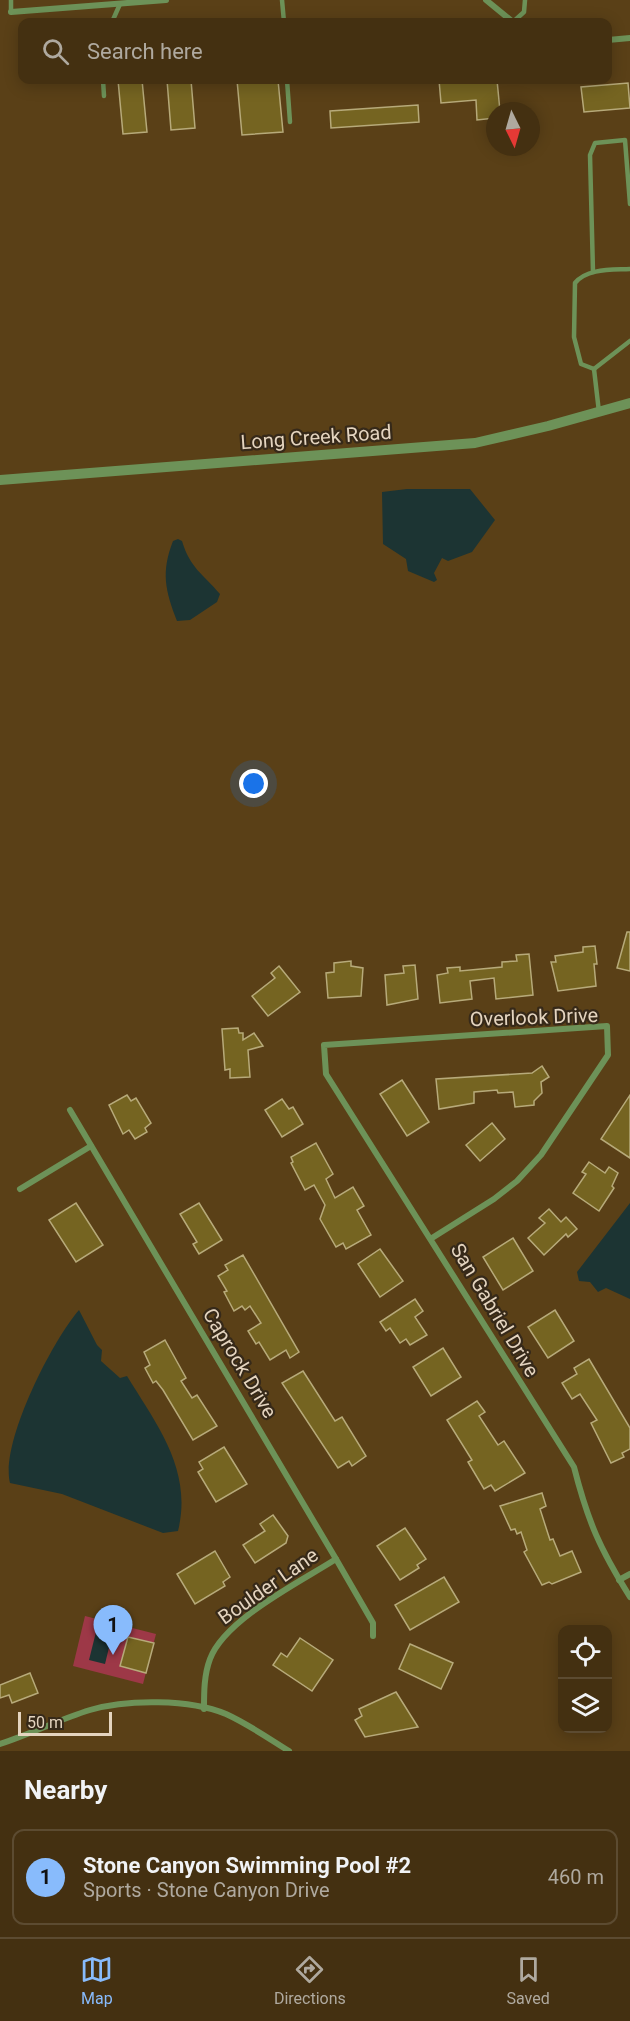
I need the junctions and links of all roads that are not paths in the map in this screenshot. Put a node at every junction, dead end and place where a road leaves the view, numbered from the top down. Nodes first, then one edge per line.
1 (11, 0) edge
2 (166, 0) edge
3 (282, 0) edge
4 (486, 0) edge
5 (525, 0) edge
6 (120, 4) junction
7 (11, 12) joint
8 (114, 18) edge
9 (284, 18) edge
10 (508, 18) edge
11 (517, 18) edge
12 (630, 38) edge
13 (612, 40) edge
14 (103, 84) edge
15 (287, 84) edge
16 (104, 96) dead end
17 (290, 122) dead end
18 (627, 140) edge
19 (630, 204) edge
20 (630, 268) edge
21 (593, 272) junction
22 (630, 341) edge
23 (594, 369) junction
24 (630, 403) edge
25 (599, 412) junction
26 (0, 480) edge
27 (324, 1046) joint
28 (69, 1110) dead end
29 (91, 1146) junction
30 (20, 1189) dead end
31 (432, 1238) junction
32 (336, 1559) junction
33 (630, 1574) edge
34 (620, 1580) junction
35 (630, 1597) edge
36 (373, 1636) dead end
37 (204, 1709) junction
38 (0, 1744) edge
39 (289, 1751) edge

1 - 7 lane
2 - 6 street
3 - 9 lane
4 - 10 street
5 - 11 lane
6 - 7 street
6 - 8 lane
12 - 13 street
14 - 16 lane
15 - 17 lane
18 - 19 lane
18 - 21 lane
20 - 21 lane
21 - 23 lane
22 - 23 lane
23 - 25 lane
24 - 25 street, Long Creek Road
25 - 26 street, Long Creek Road
27 - 31 street, San Gabriel Drive
27 - 31 street, Overlook Drive
28 - 29 street, Caprock Drive
29 - 30 street
29 - 32 street, Caprock Drive
31 - 34 street, San Gabriel Drive
32 - 36 street, Caprock Drive
32 - 37 street, Boulder Lane
33 - 34 street
34 - 35 street, San Gabriel Drive
37 - 38 street
37 - 39 street

